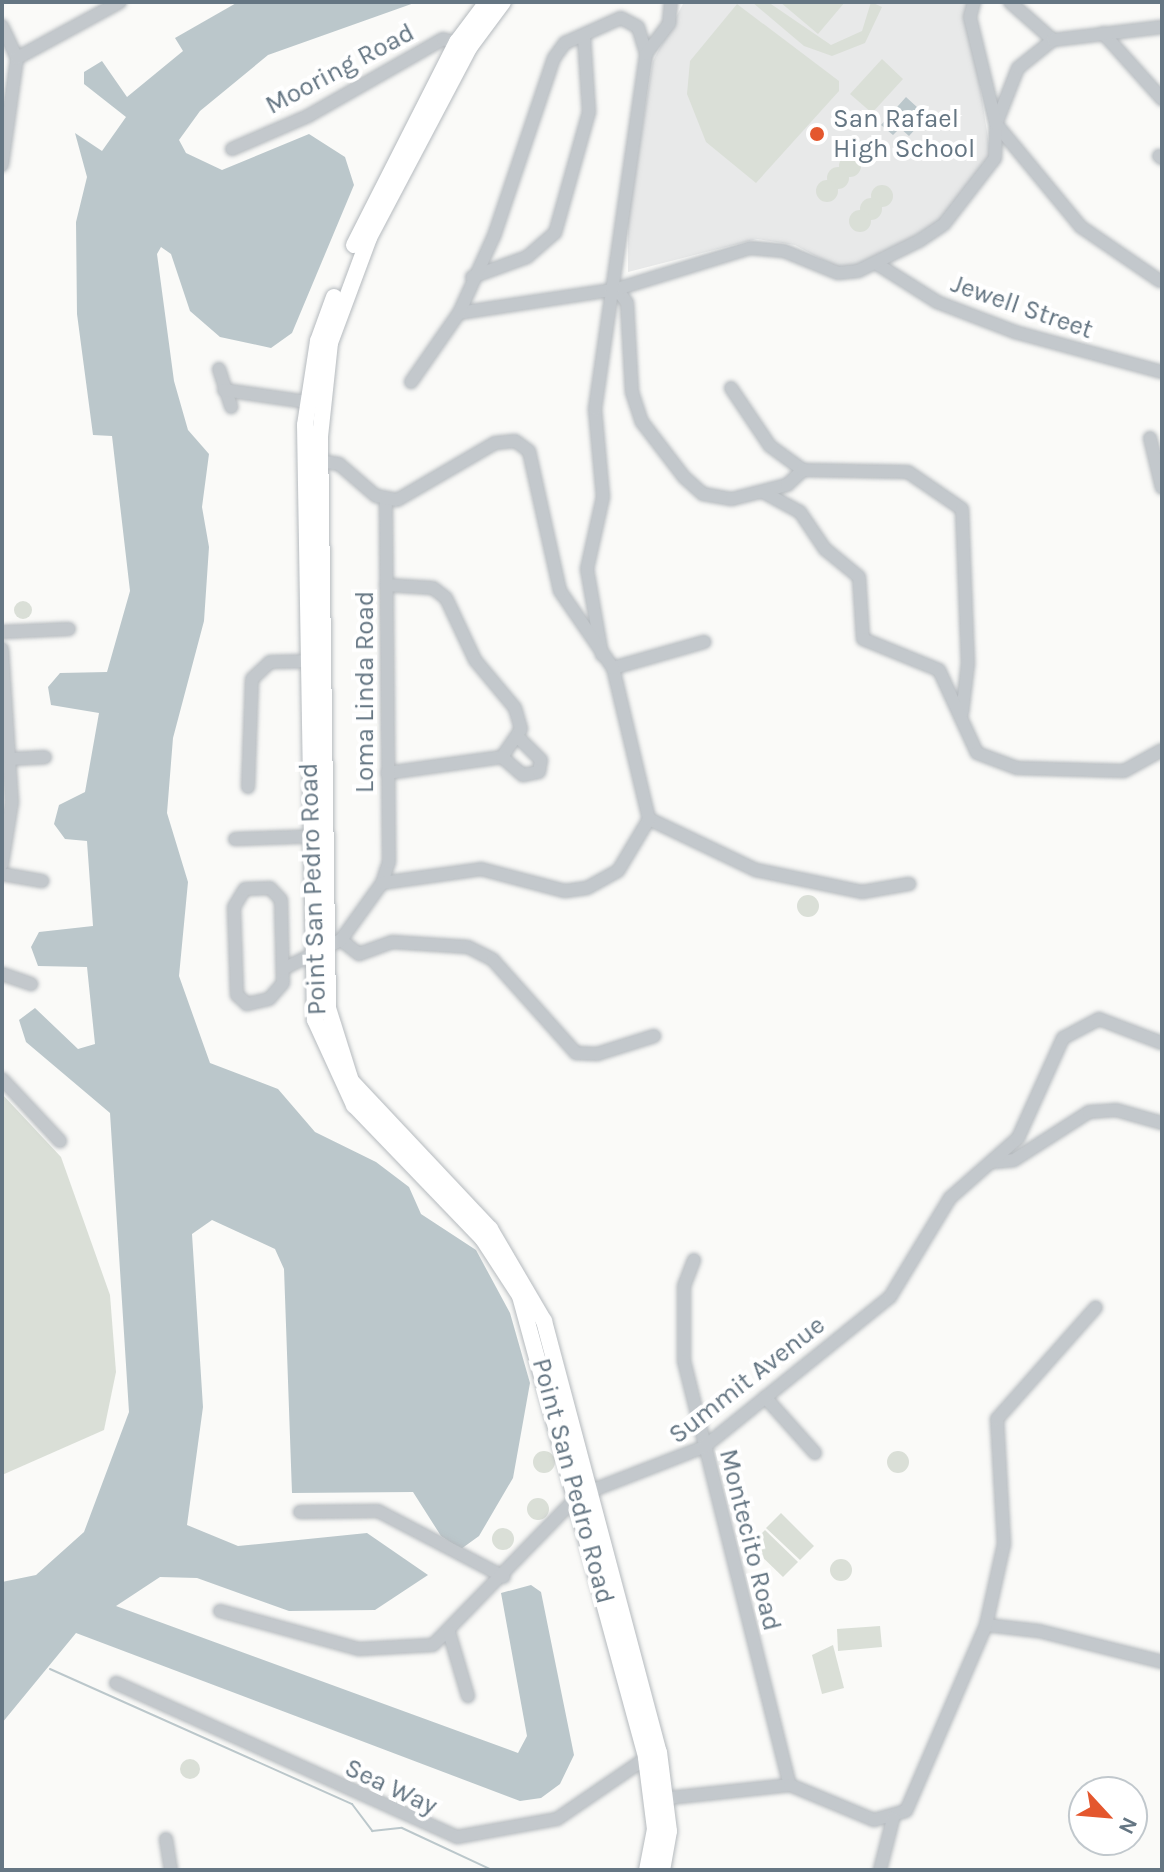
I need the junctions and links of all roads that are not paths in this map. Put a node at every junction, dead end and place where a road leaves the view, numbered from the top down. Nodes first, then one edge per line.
1 (120, 2) edge
2 (487, 2) edge
3 (503, 2) edge
4 (671, 2) edge
5 (974, 2) edge
6 (1010, 2) edge
7 (2, 26) edge
8 (1162, 27) edge
9 (1103, 33) junction
10 (584, 37) junction
11 (1053, 40) junction
12 (463, 45) junction
13 (646, 54) junction
14 (17, 58) junction
15 (1162, 99) edge
16 (996, 124) junction
17 (232, 149) dead end
18 (2, 165) edge
19 (877, 264) junction
20 (472, 277) junction
21 (1160, 281) dead end
22 (617, 289) junction
23 (459, 313) junction
24 (219, 369) dead end
25 (1162, 372) edge
26 (411, 382) dead end
27 (731, 388) dead end
28 (224, 390) junction
29 (307, 402) junction
30 (231, 407) dead end
31 (1150, 438) dead end
32 (313, 460) junction
33 (803, 470) junction
34 (1162, 488) edge
35 (763, 492) junction
36 (386, 500) junction
37 (386, 585) junction
38 (69, 629) dead end
39 (2, 632) edge
40 (704, 642) dead end
41 (2, 649) edge
42 (602, 655) junction
43 (315, 661) junction
44 (613, 668) junction
45 (962, 713) junction
46 (518, 737) junction
47 (1162, 750) edge
48 (45, 757) dead end
49 (502, 757) junction
50 (10, 759) junction
51 (387, 773) junction
52 (248, 787) dead end
53 (649, 819) junction
54 (317, 836) junction
55 (235, 839) dead end
56 (2, 864) edge
57 (2, 874) edge
58 (42, 881) dead end
59 (382, 883) junction
60 (909, 884) dead end
61 (341, 940) junction
62 (283, 945) junction
63 (318, 951) junction
64 (283, 969) junction
65 (2, 974) edge
66 (31, 984) dead end
67 (654, 1036) dead end
68 (1162, 1043) edge
69 (2, 1079) edge
70 (1162, 1123) edge
71 (60, 1141) dead end
72 (993, 1162) junction
73 (694, 1260) dead end
74 (1096, 1307) dead end
75 (765, 1397) junction
76 (704, 1447) junction
77 (815, 1453) dead end
78 (584, 1494) junction
79 (300, 1512) dead end
80 (504, 1577) junction
81 (220, 1611) dead end
82 (986, 1625) junction
83 (449, 1632) junction
84 (1162, 1662) edge
85 (116, 1683) dead end
86 (468, 1696) dead end
87 (646, 1758) junction
88 (790, 1785) junction
89 (661, 1799) junction
90 (893, 1819) junction
91 (166, 1839) dead end
92 (171, 1870) edge
93 (647, 1870) edge
94 (662, 1870) edge
95 (880, 1870) edge

1 - 14 street
2 - 12 main road
3 - 12 main road
4 - 13 street
5 - 16 street
6 - 11 street
7 - 14 street
8 - 9 street
9 - 11 street
9 - 15 street
10 - 13 street
10 - 20 street
10 - 20 street
11 - 16 street
12 - 17 street, Mooring Road
12 - 29 main road, Point San Pedro Road
12 - 32 main road, Point San Pedro Road
13 - 22 street
14 - 18 street
16 - 19 street
16 - 21 street
19 - 22 street
19 - 25 street, Jewell Street
20 - 23 street
22 - 23 street
22 - 35 street
22 - 42 street
23 - 26 street
24 - 28 street
27 - 33 street
28 - 29 street
28 - 30 street
29 - 32 main road, Point San Pedro Road
31 - 34 street
32 - 36 street
32 - 43 main road, Point San Pedro Road
33 - 35 street
33 - 45 street
35 - 45 street
36 - 37 street, Loma Linda Road
36 - 42 street
37 - 46 street
37 - 51 street, Loma Linda Road
38 - 39 street
40 - 44 street
41 - 50 street
42 - 44 street
43 - 52 street
43 - 54 main road, Point San Pedro Road
44 - 53 street
45 - 47 street
46 - 49 street
46 - 49 street
48 - 50 street
49 - 51 street
50 - 56 street
51 - 59 street, Loma Linda Road
53 - 59 street
53 - 60 street
54 - 55 street
54 - 63 main road, Point San Pedro Road
57 - 58 street
59 - 61 street
61 - 63 street
61 - 67 street
62 - 63 street
62 - 64 street
62 - 64 street
63 - 64 street
63 - 78 main road, Point San Pedro Road
65 - 66 street
68 - 72 street, Summit Avenue
69 - 71 street
70 - 72 street
72 - 75 street, Summit Avenue
73 - 76 street, Montecito Road
74 - 82 street
75 - 76 street, Summit Avenue
75 - 77 street
76 - 78 street, Summit Avenue
76 - 88 street, Montecito Road
78 - 80 street, Summit Avenue
78 - 87 main road, Point San Pedro Road
78 - 89 main road, Point San Pedro Road
79 - 80 street
80 - 83 street, Summit Avenue
81 - 83 street, Summit Avenue
82 - 84 street
82 - 90 street
83 - 86 street
85 - 87 street, Sea Way
87 - 89 main road, Point San Pedro Road
88 - 89 street
88 - 90 street
89 - 93 main road, Point San Pedro Road
89 - 94 main road, Point San Pedro Road
90 - 95 street
91 - 92 street

